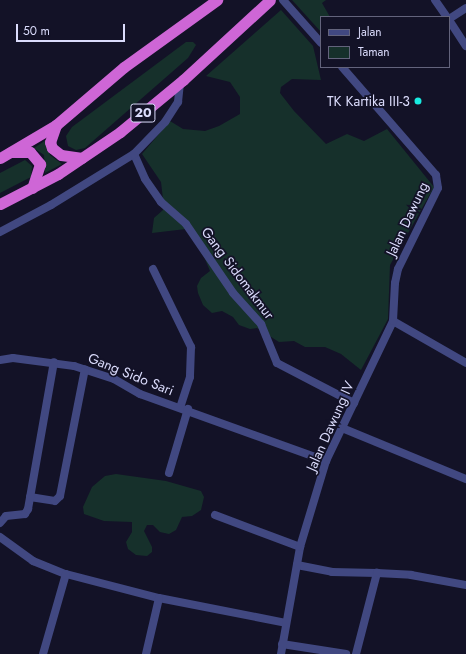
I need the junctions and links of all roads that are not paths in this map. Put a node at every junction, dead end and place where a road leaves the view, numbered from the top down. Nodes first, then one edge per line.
1 (217, 0) edge
2 (270, 0) edge
3 (283, 0) edge
4 (435, 0) edge
5 (466, 8) edge
6 (446, 16) edge
7 (450, 19) edge
8 (450, 22) edge
9 (320, 42) edge
10 (466, 46) edge
11 (343, 68) edge
12 (180, 82) junction
13 (56, 125) junction
14 (11, 152) junction
15 (134, 154) junction
16 (0, 158) edge
17 (82, 158) junction
18 (32, 188) junction
19 (0, 204) edge
20 (0, 232) edge
21 (153, 269) dead end
22 (393, 321) junction
23 (0, 360) edge
24 (54, 362) junction
25 (466, 363) edge
26 (85, 369) junction
27 (354, 403) junction
28 (184, 408) junction
29 (342, 428) junction
30 (326, 461) junction
31 (169, 473) dead end
32 (466, 478) edge
33 (30, 497) junction
34 (215, 515) dead end
35 (0, 524) edge
36 (0, 537) edge
37 (300, 547) junction
38 (297, 565) junction
39 (377, 573) junction
40 (66, 574) junction
41 (466, 585) edge
42 (159, 598) junction
43 (286, 623) junction
44 (282, 644) junction
45 (43, 654) edge
46 (146, 654) edge
47 (281, 654) edge
48 (346, 654) edge
49 (356, 654) edge

1 - 13 highway
2 - 12 highway, 20
3 - 9 street
4 - 6 street
5 - 7 street
8 - 10 street
11 - 22 street, Jalan Dawung
12 - 15 street
12 - 17 highway, 20
13 - 14 highway
13 - 17 highway
14 - 16 highway
14 - 18 highway
15 - 20 street
15 - 27 street, Gang Sidomakmur
17 - 18 highway, 20
18 - 19 highway, 20
21 - 28 street, Gang Sido Sari
22 - 25 street
22 - 27 street, Jalan Dawung IV
23 - 24 street, Gang Sido Sari
24 - 26 street, Gang Sido Sari
24 - 33 street
26 - 28 street, Gang Sido Sari
26 - 33 street
27 - 29 street, Jalan Dawung IV
28 - 30 street, Gang Sido Sari
28 - 31 street
29 - 30 street, Jalan Dawung IV
29 - 32 street
30 - 37 street, Jalan Dawung IV
33 - 35 street
34 - 37 street
36 - 40 street
37 - 38 street, Jalan Dawung IV
38 - 39 street
38 - 43 street, Jalan Dawung IV
39 - 41 street
39 - 49 street
40 - 42 street
40 - 45 street
42 - 43 street
42 - 46 street
43 - 44 street, Jalan Dawung IV
44 - 47 street, Jalan Dawung IV
44 - 48 street

